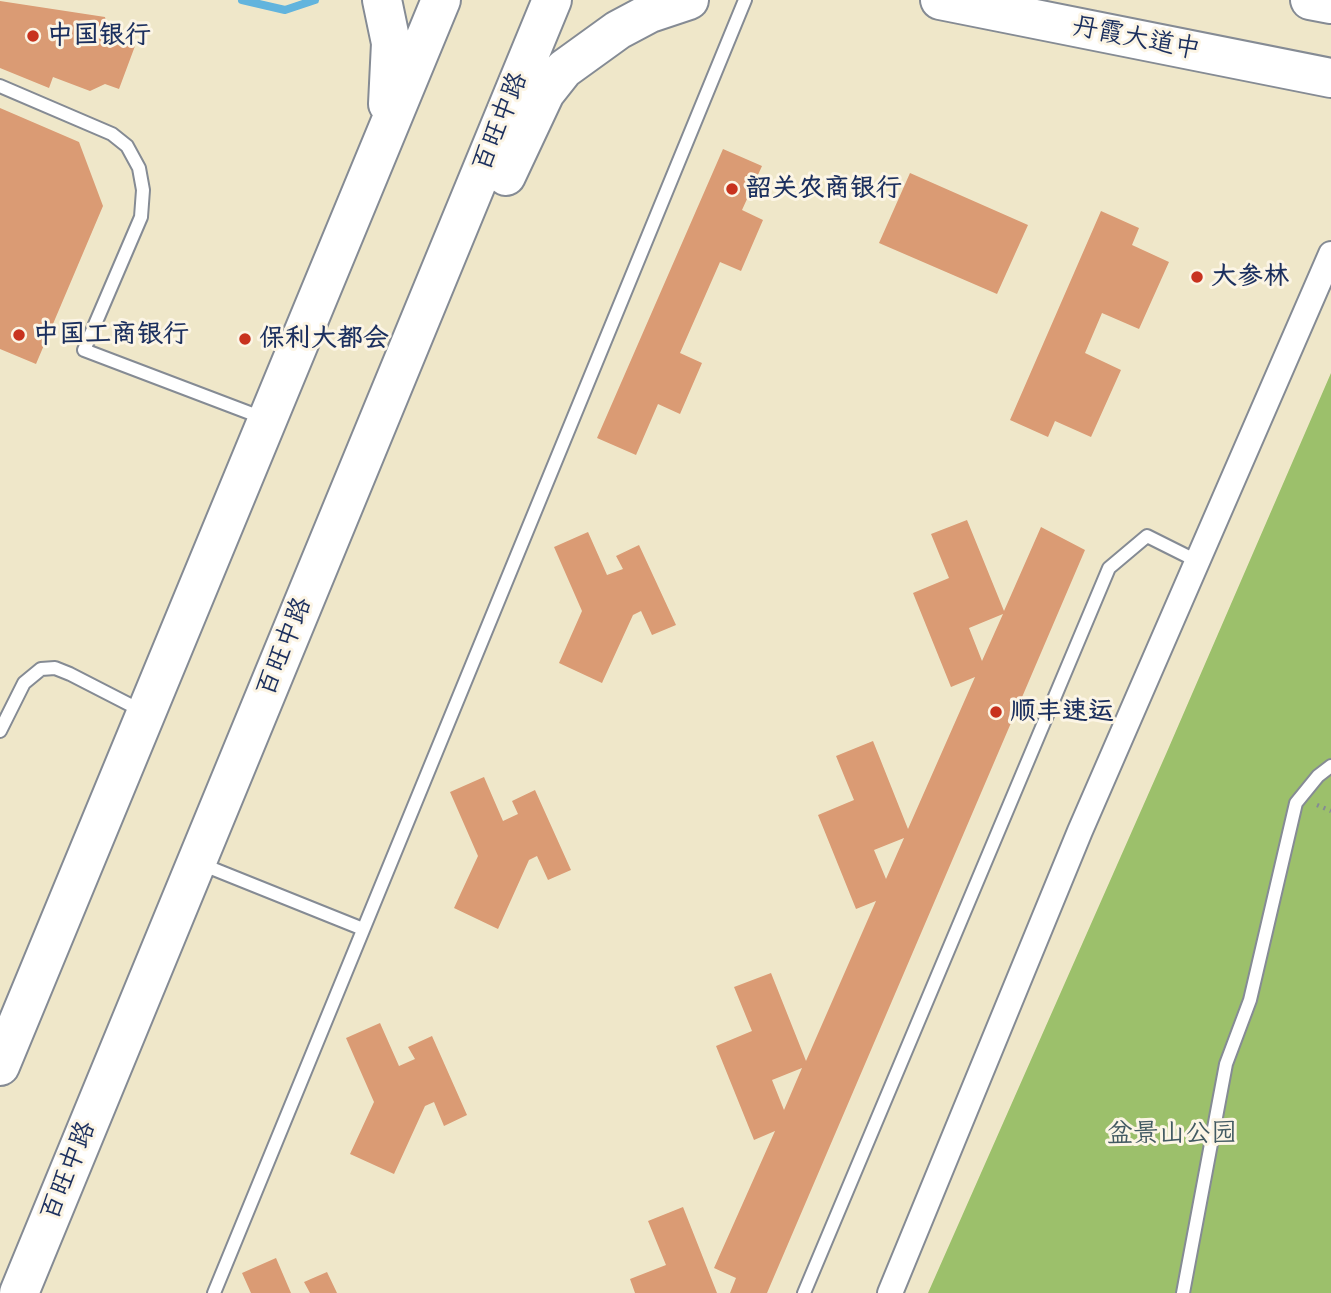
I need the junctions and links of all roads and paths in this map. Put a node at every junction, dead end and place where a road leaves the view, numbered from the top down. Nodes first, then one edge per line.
1 (382, 0) edge
2 (441, 0) edge
3 (552, 0) edge
4 (689, 0) edge
5 (746, 0) edge
6 (940, 0) edge
7 (1310, 0) edge
8 (1331, 4) edge
9 (1331, 78) edge
10 (0, 86) edge
11 (382, 144) junction
12 (453, 241) junction
13 (1331, 254) edge
14 (1325, 287) edge
15 (270, 420) junction
16 (1197, 561) junction
17 (147, 713) junction
18 (0, 731) edge
19 (1331, 766) edge
20 (197, 862) junction
21 (363, 929) junction
22 (0, 1066) edge
23 (19, 1293) edge
24 (214, 1293) edge
25 (804, 1293) edge
26 (890, 1293) edge
27 (1183, 1293) edge

1 - 11 main road
2 - 11 main road
3 - 12 main road, 百旺中路
4 - 12 main road
5 - 21 lane
6 - 9 main road, 丹霞大道中
7 - 8 main road
10 - 15 lane
11 - 15 main road
12 - 20 main road, 百旺中路
13 - 14 street
14 - 16 street
15 - 17 main road
16 - 25 lane
16 - 26 street
17 - 18 lane
17 - 22 main road
19 - 27 lane
20 - 21 lane
20 - 23 main road, 百旺中路
21 - 24 lane

